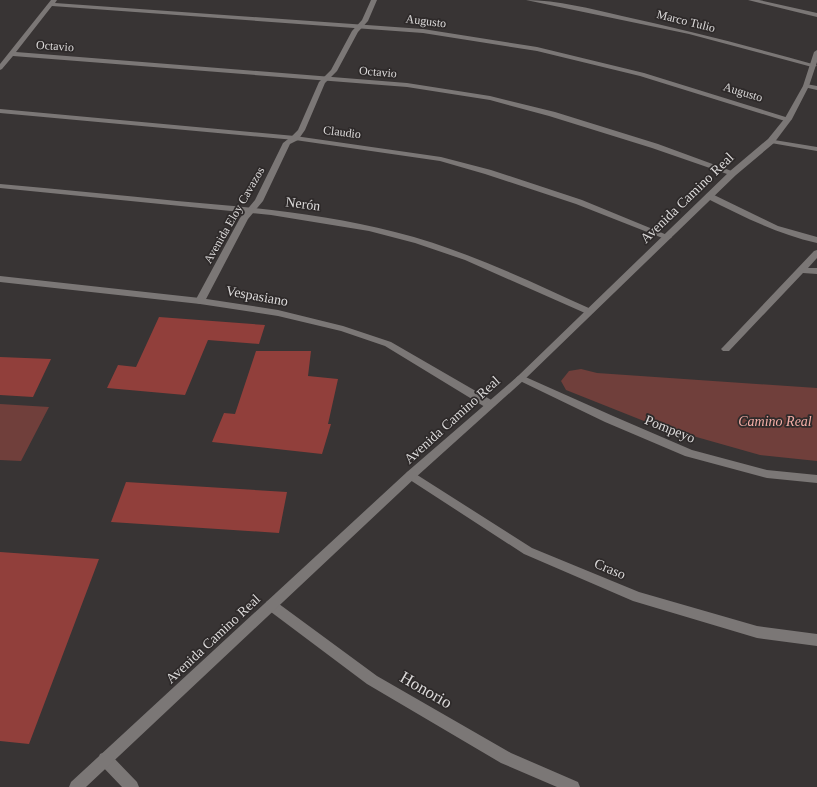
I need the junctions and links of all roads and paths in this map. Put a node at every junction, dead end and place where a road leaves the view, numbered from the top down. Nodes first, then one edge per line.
1 (374, 0) edge
2 (529, 0) edge
3 (751, 0) edge
4 (53, 2) edge
5 (817, 15) edge
6 (359, 26) junction
7 (817, 52) edge
8 (11, 54) junction
9 (814, 66) junction
10 (0, 68) edge
11 (327, 78) junction
12 (806, 86) junction
13 (817, 88) edge
14 (0, 111) edge
15 (788, 119) junction
16 (295, 138) junction
17 (770, 140) junction
18 (817, 150) edge
19 (732, 173) junction
20 (0, 186) edge
21 (709, 196) junction
22 (251, 210) junction
23 (668, 236) junction
24 (817, 240) edge
25 (817, 253) edge
26 (800, 270) junction
27 (817, 271) edge
28 (0, 279) edge
29 (200, 301) junction
30 (588, 311) junction
31 (726, 348) dead end
32 (520, 378) junction
33 (489, 404) junction
34 (411, 476) junction
35 (817, 479) edge
36 (271, 605) junction
37 (817, 640) edge
38 (105, 759) junction
39 (76, 787) edge
40 (132, 787) edge
41 (573, 787) edge

1 - 6 street, Avenida Eloy Cavazos
2 - 9 street, Marco Tulio
3 - 5 street
4 - 6 street, Augusto
4 - 8 street
6 - 11 street, Avenida Eloy Cavazos
6 - 15 street, Augusto
7 - 9 street, Avenida Camino Real
8 - 10 street
8 - 11 street, Octavio
9 - 12 street, Avenida Camino Real
11 - 16 street, Avenida Eloy Cavazos
11 - 19 street, Octavio
12 - 13 street
12 - 15 street, Avenida Camino Real
14 - 16 street, Claudio
15 - 17 street, Avenida Camino Real
16 - 22 street, Avenida Eloy Cavazos
16 - 23 street, Claudio
17 - 18 street
17 - 19 street, Avenida Camino Real
19 - 21 street, Avenida Camino Real
20 - 22 street, Nerón
21 - 23 street, Avenida Camino Real
21 - 24 street
22 - 29 street, Avenida Eloy Cavazos
22 - 30 street, Nerón
23 - 30 street, Avenida Camino Real
25 - 26 street
26 - 27 street
26 - 31 street
28 - 29 street, Vespasiano
29 - 33 street, Vespasiano
30 - 32 street, Avenida Camino Real
32 - 33 street, Avenida Camino Real
32 - 35 street, Pompeyo
33 - 34 street, Avenida Camino Real
34 - 36 street, Avenida Camino Real
34 - 37 street, Craso
36 - 38 street, Avenida Camino Real
36 - 41 street, Honorio
38 - 39 street, Avenida Camino Real
38 - 40 street

